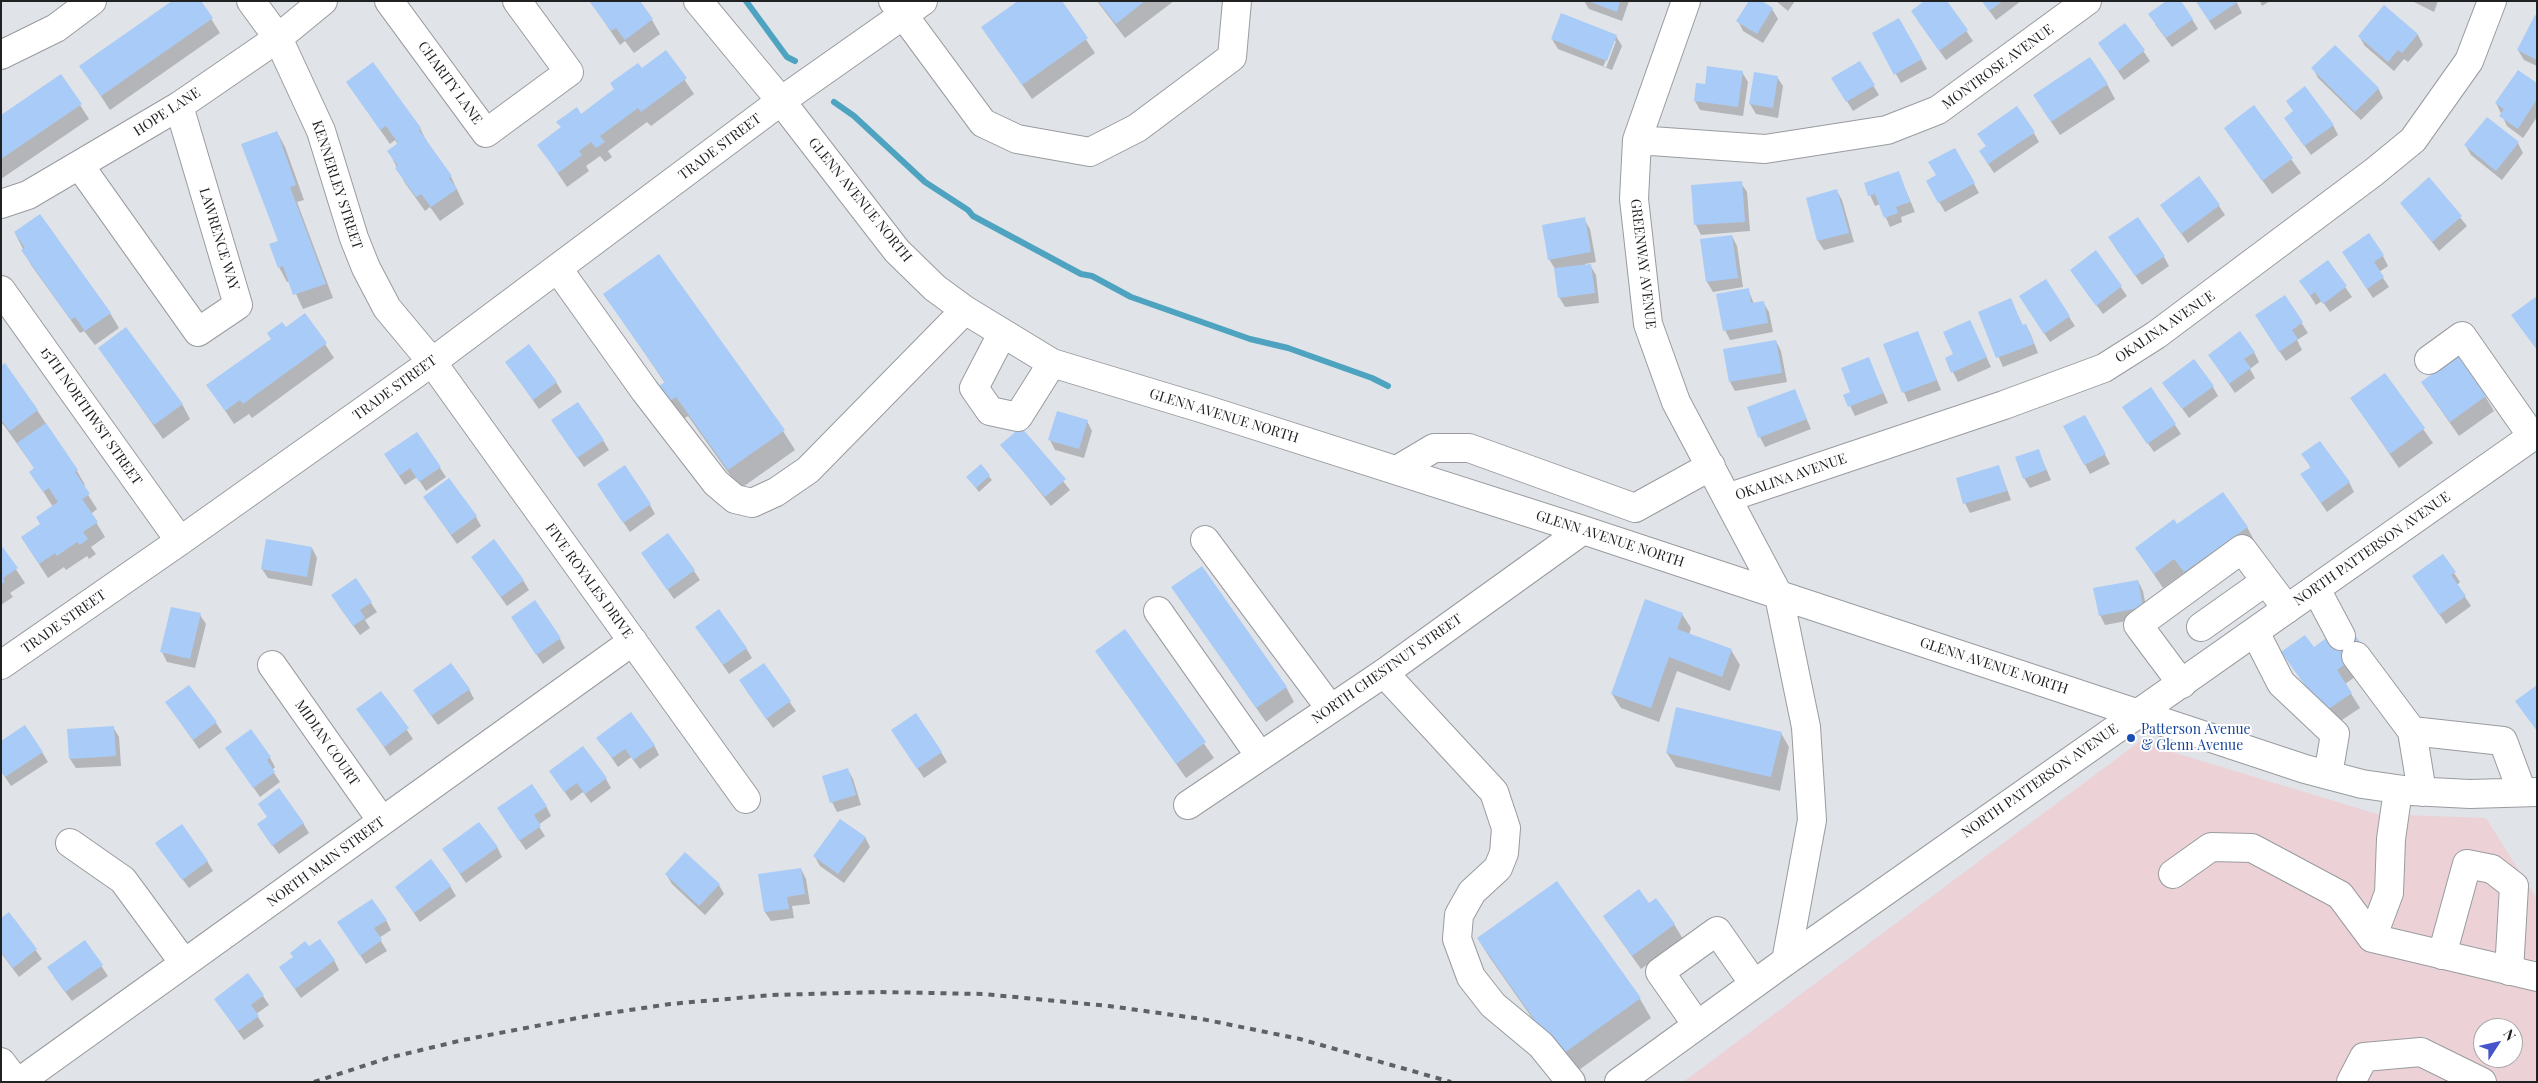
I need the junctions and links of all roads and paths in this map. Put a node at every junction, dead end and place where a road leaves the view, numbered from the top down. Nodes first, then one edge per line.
1 (92, 1) edge
2 (251, 1) edge
3 (323, 1) edge
4 (389, 1) edge
5 (517, 1) edge
6 (698, 1) edge
7 (1237, 1) edge
8 (1686, 1) edge
9 (2087, 1) edge
10 (2492, 1) edge
11 (907, 6) edge
12 (278, 38) junction
13 (1, 54) edge
14 (782, 101) junction
15 (179, 106) junction
16 (1637, 140) junction
17 (80, 166) junction
18 (1, 204) edge
19 (558, 269) junction
20 (1, 290) edge
21 (965, 310) junction
22 (1002, 334) junction
23 (2429, 360) dead end
24 (432, 362) junction
25 (1052, 363) junction
26 (2534, 434) edge
27 (1496, 458) junction
28 (1711, 466) junction
29 (1397, 470) junction
30 (1543, 475) junction
31 (1484, 498) junction
32 (1728, 498) junction
33 (1635, 508) junction
34 (1530, 513) junction
35 (1583, 530) junction
36 (1205, 540) dead end
37 (180, 541) junction
38 (1622, 542) junction
39 (2266, 581) junction
40 (2316, 589) junction
41 (2179, 595) junction
42 (1779, 596) junction
43 (2287, 610) junction
44 (1158, 611) dead end
45 (2201, 627) junction
46 (2255, 632) junction
47 (633, 641) junction
48 (2221, 657) junction
49 (1, 665) edge
50 (272, 665) dead end
51 (1384, 673) junction
52 (2182, 684) junction
53 (1330, 708) junction
54 (2137, 713) junction
55 (2412, 731) junction
56 (1260, 756) junction
57 (2328, 775) junction
58 (2410, 791) junction
59 (2530, 792) edge
60 (746, 799) dead end
61 (1188, 805) dead end
62 (382, 821) junction
63 (70, 843) dead end
64 (2173, 874) dead end
65 (2372, 938) junction
66 (2442, 955) junction
67 (1786, 961) junction
68 (184, 963) junction
69 (2509, 971) junction
70 (2537, 977) edge
71 (1754, 984) junction
72 (1697, 1025) junction
73 (1, 1062) edge
74 (17, 1082) edge
75 (1570, 1082) edge
76 (1620, 1082) edge
77 (2351, 1082) edge
78 (2482, 1082) edge

1 - 13 street
2 - 12 street, KENNERLEY STREET
3 - 12 street, HOPE LANE
4 - 5 street, CHARITY LANE
6 - 14 street, GLENN AVENUE NORTH
7 - 11 street
8 - 16 street, GREENWAY AVENUE
9 - 16 street, MONTROSE AVENUE
10 - 32 street, OKALINA AVENUE
11 - 14 street, TRADE STREET
12 - 15 street, HOPE LANE
12 - 24 street, KENNERLEY STREET
14 - 19 street, TRADE STREET
14 - 21 street, GLENN AVENUE NORTH
15 - 17 street, HOPE LANE
15 - 17 street, LAWRENCE WAY
16 - 28 street, GREENWAY AVENUE
17 - 18 street, HOPE LANE
19 - 21 street
19 - 24 street, TRADE STREET
20 - 37 street, 15TH NORTHWST STREET
21 - 22 street, GLENN AVENUE NORTH
22 - 25 street, GLENN AVENUE NORTH
22 - 25 street
23 - 26 street
24 - 37 street, TRADE STREET
24 - 47 street, FIVE ROYALES DRIVE
25 - 29 street, GLENN AVENUE NORTH
26 - 40 street, NORTH PATTERSON AVENUE
27 - 29 street
27 - 30 street
27 - 31 street
28 - 32 street, GREENWAY AVENUE
28 - 33 street
29 - 31 street, GLENN AVENUE NORTH
30 - 33 street
30 - 34 street
31 - 34 street, GLENN AVENUE NORTH
32 - 42 street, GREENWAY AVENUE
33 - 38 street
34 - 35 street, GLENN AVENUE NORTH
35 - 38 street, GLENN AVENUE NORTH
35 - 51 street, NORTH CHESTNUT STREET
36 - 53 street
37 - 49 street, TRADE STREET
38 - 42 street, GLENN AVENUE NORTH
39 - 41 street
39 - 43 street
39 - 45 street
40 - 43 street, NORTH PATTERSON AVENUE
40 - 55 street
41 - 45 street
41 - 52 street
42 - 54 street, GLENN AVENUE NORTH
42 - 67 street, GREENWAY AVENUE
43 - 46 street, NORTH PATTERSON AVENUE
44 - 56 street
45 - 48 street
46 - 48 street, NORTH PATTERSON AVENUE
46 - 57 street
47 - 60 street, FIVE ROYALES DRIVE
47 - 62 street, NORTH MAIN STREET
48 - 52 street, NORTH PATTERSON AVENUE
50 - 62 street, MIDIAN COURT
51 - 53 street, NORTH CHESTNUT STREET
51 - 75 street
52 - 54 street, NORTH PATTERSON AVENUE
53 - 56 street, NORTH CHESTNUT STREET
54 - 57 street, GLENN AVENUE NORTH
54 - 67 street, NORTH PATTERSON AVENUE
55 - 58 street
55 - 59 street
56 - 61 street, NORTH CHESTNUT STREET
57 - 58 street, GLENN AVENUE NORTH
58 - 59 street, GLENN AVENUE NORTH
58 - 65 street
62 - 68 street, NORTH MAIN STREET
63 - 68 street
64 - 65 street
65 - 66 street
66 - 69 street
66 - 69 street
67 - 71 street, NORTH PATTERSON AVENUE
68 - 74 street, NORTH MAIN STREET
69 - 70 street
71 - 72 street, NORTH PATTERSON AVENUE
71 - 72 street
72 - 76 street, NORTH PATTERSON AVENUE
73 - 74 street
77 - 78 street

